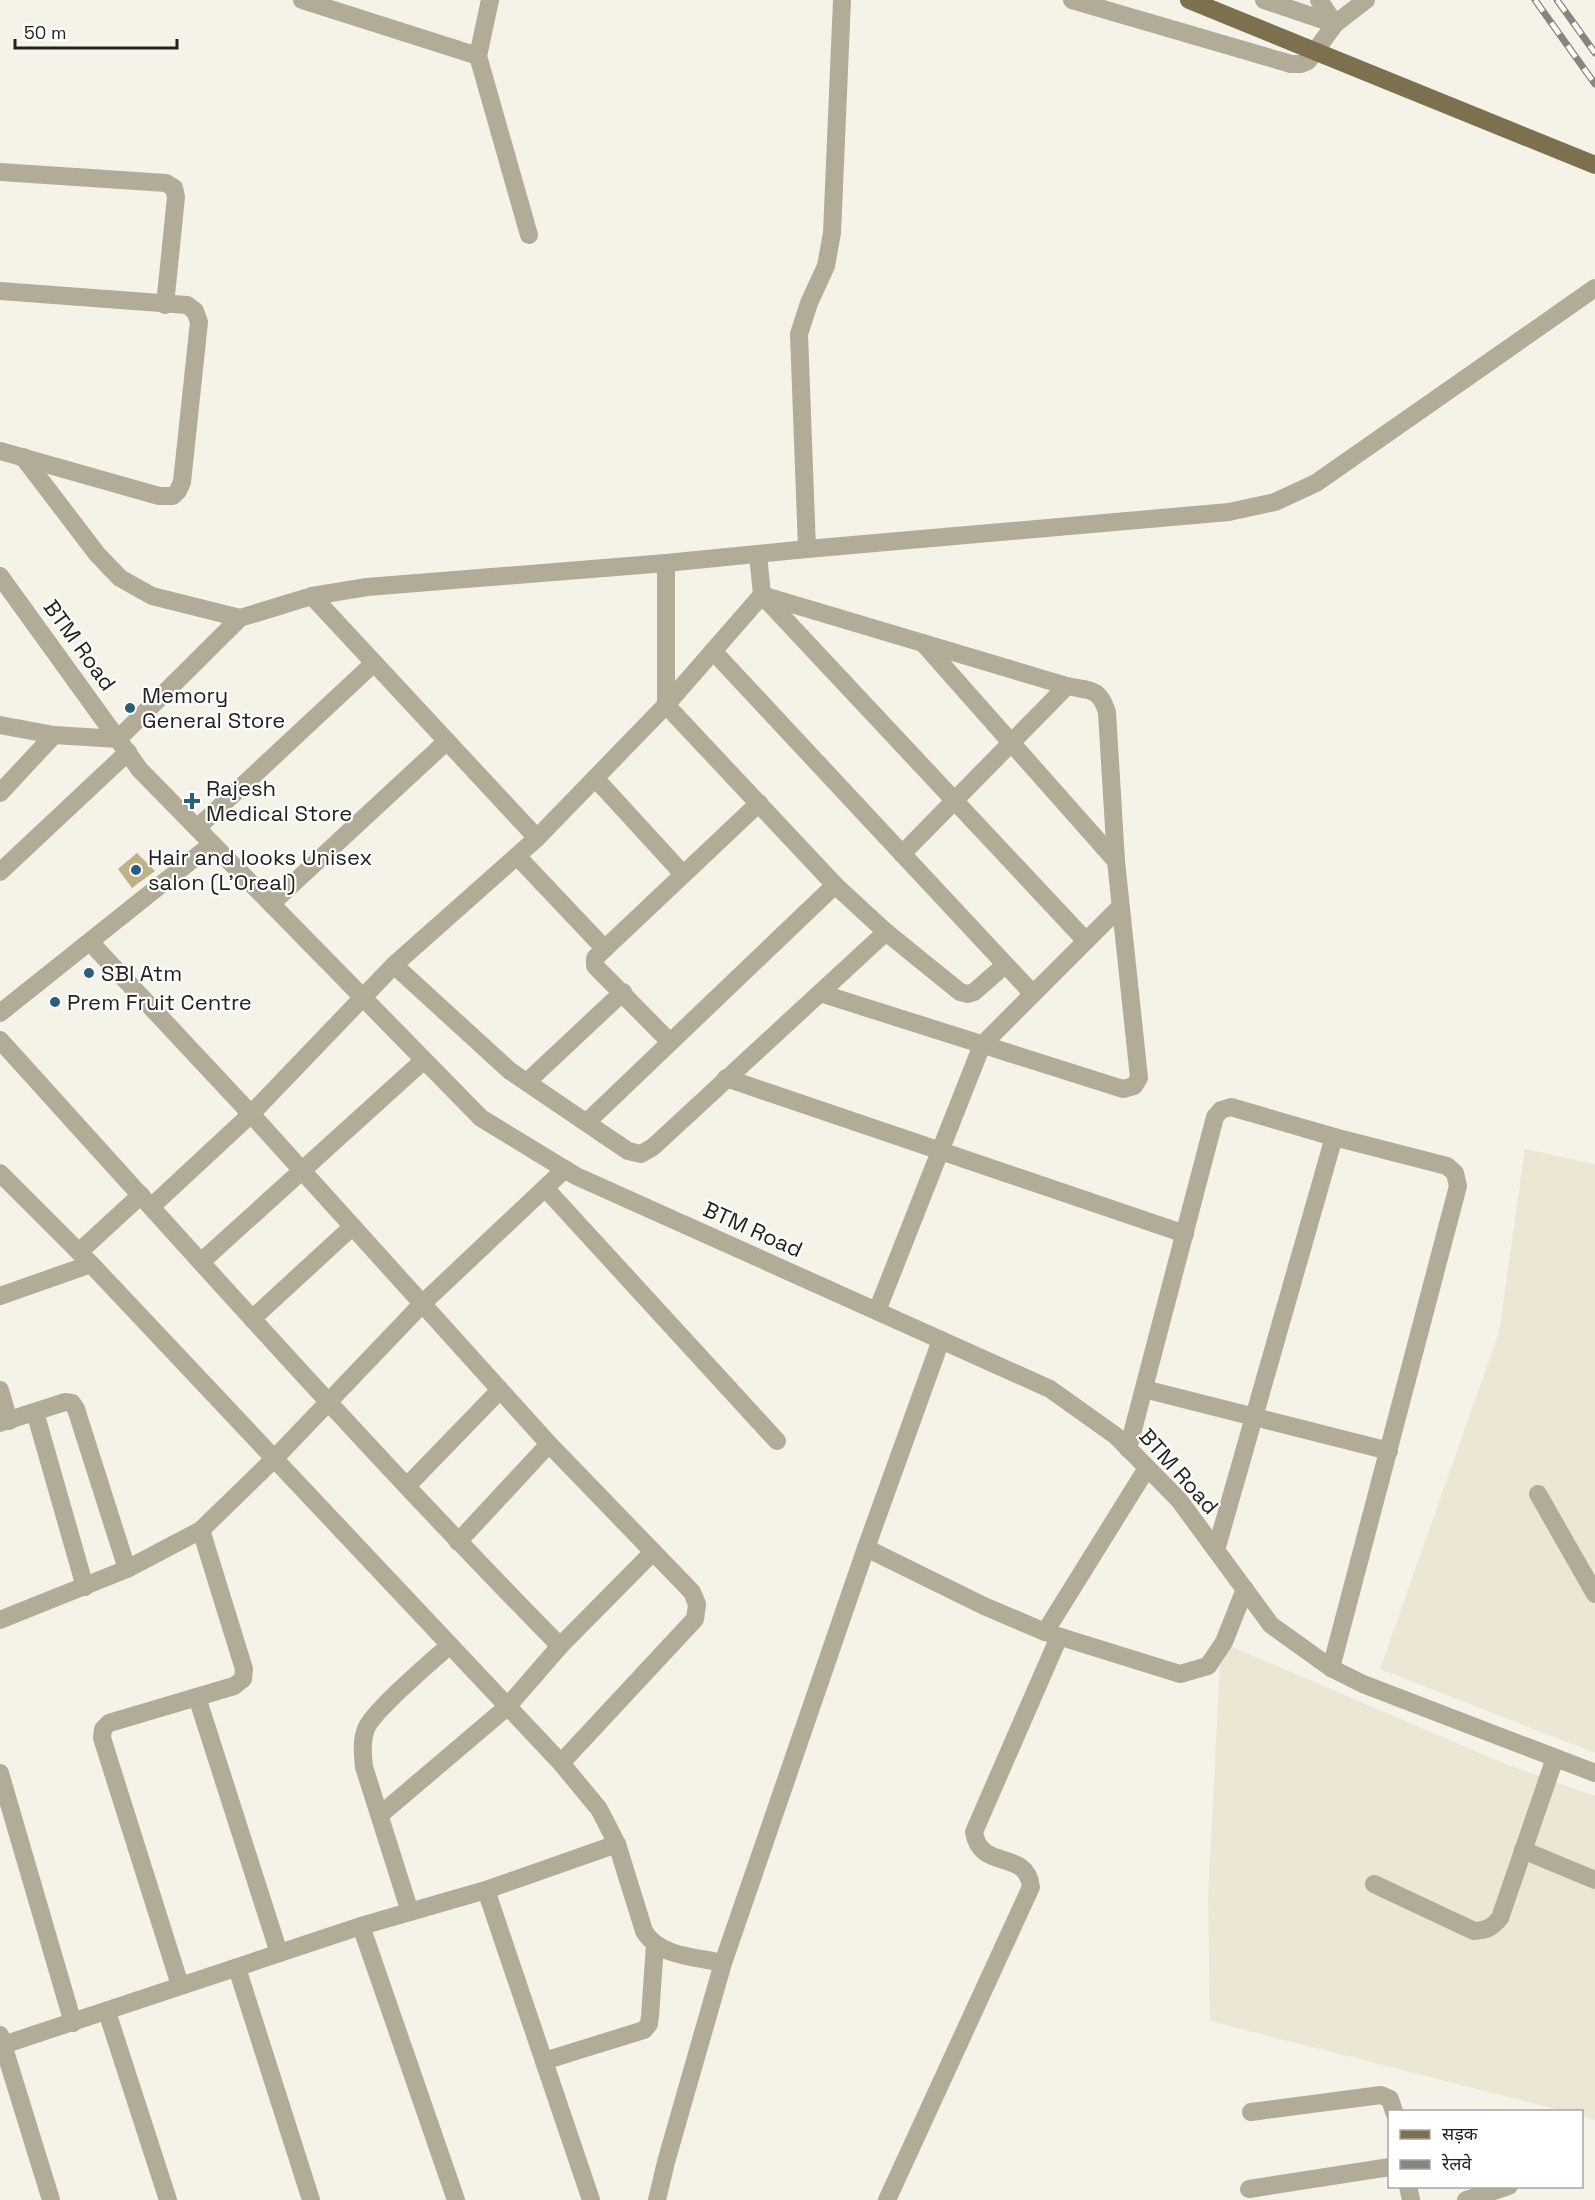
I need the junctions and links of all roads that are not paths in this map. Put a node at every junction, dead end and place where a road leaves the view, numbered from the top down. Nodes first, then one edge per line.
1 (302, 0) edge
2 (490, 0) edge
3 (842, 0) edge
4 (1072, 0) edge
5 (1189, 0) edge
6 (1264, 0) edge
7 (1319, 0) edge
8 (1366, 0) edge
9 (1335, 24) junction
10 (478, 56) junction
11 (1595, 165) edge
12 (0, 172) edge
13 (529, 235) dead end
14 (1595, 288) edge
15 (0, 291) edge
16 (165, 305) junction
17 (0, 451) edge
18 (23, 457) junction
19 (807, 549) junction
20 (758, 554) junction
21 (666, 563) junction
22 (0, 576) edge
23 (762, 595) junction
24 (312, 596) junction
25 (240, 618) junction
26 (923, 644) junction
27 (713, 651) junction
28 (374, 663) junction
29 (1067, 686) junction
30 (666, 705) junction
31 (0, 725) edge
32 (54, 735) junction
33 (447, 741) junction
34 (1011, 743) junction
35 (123, 746) junction
36 (595, 778) junction
37 (0, 793) edge
38 (954, 801) junction
39 (759, 803) junction
40 (197, 828) junction
41 (537, 838) junction
42 (212, 844) junction
43 (902, 854) junction
44 (517, 856) junction
45 (1116, 861) junction
46 (0, 872) edge
47 (683, 874) junction
48 (835, 885) junction
49 (272, 904) junction
50 (1120, 907) junction
51 (886, 932) junction
52 (90, 942) junction
53 (1086, 942) junction
54 (604, 948) junction
55 (1005, 964) junction
56 (394, 965) junction
57 (622, 992) junction
58 (820, 993) junction
59 (1033, 994) junction
60 (363, 999) junction
61 (0, 1013) edge
62 (0, 1040) edge
63 (670, 1042) junction
64 (982, 1044) junction
65 (424, 1060) junction
66 (726, 1078) junction
67 (527, 1082) junction
68 (251, 1114) junction
69 (587, 1122) junction
70 (1334, 1137) junction
71 (940, 1151) junction
72 (301, 1170) junction
73 (565, 1170) junction
74 (0, 1173) edge
75 (546, 1189) junction
76 (146, 1201) junction
77 (352, 1227) junction
78 (1185, 1234) junction
79 (85, 1258) junction
80 (201, 1262) junction
81 (0, 1296) edge
82 (422, 1304) junction
83 (877, 1311) junction
84 (252, 1318) junction
85 (941, 1340) junction
86 (1144, 1389) junction
87 (0, 1390) edge
88 (500, 1390) junction
89 (327, 1401) junction
90 (35, 1412) junction
91 (1254, 1417) junction
92 (4, 1422) edge
93 (777, 1441) dead end
94 (549, 1444) junction
95 (1128, 1449) junction
96 (1389, 1451) junction
97 (275, 1458) junction
98 (1147, 1468) junction
99 (407, 1486) junction
100 (1538, 1494) dead end
101 (201, 1530) junction
102 (458, 1542) junction
103 (866, 1548) junction
104 (1216, 1550) junction
105 (653, 1552) junction
106 (127, 1569) junction
107 (85, 1587) junction
108 (1245, 1589) junction
109 (1595, 1594) edge
110 (0, 1620) edge
111 (1052, 1635) junction
112 (450, 1645) junction
113 (560, 1646) junction
114 (1331, 1668) junction
115 (197, 1697) junction
116 (507, 1707) junction
117 (1556, 1758) junction
118 (561, 1763) junction
119 (0, 1773) edge
120 (1595, 1773) edge
121 (380, 1815) junction
122 (617, 1844) junction
123 (1523, 1850) junction
124 (1595, 1880) edge
125 (1374, 1884) dead end
126 (486, 1890) junction
127 (410, 1912) junction
128 (361, 1926) junction
129 (655, 1945) junction
130 (279, 1953) junction
131 (723, 1963) junction
132 (237, 1968) junction
133 (180, 1985) junction
134 (107, 2012) junction
135 (73, 2023) junction
136 (2, 2040) edge
137 (544, 2061) junction
138 (1393, 2110) edge
139 (1251, 2112) dead end
140 (1388, 2167) edge
141 (1506, 2188) edge
142 (1249, 2189) dead end
143 (51, 2200) edge
144 (168, 2200) edge
145 (311, 2200) edge
146 (456, 2200) edge
147 (591, 2200) edge
148 (657, 2200) edge
149 (887, 2200) edge
150 (1466, 2200) edge

1 - 10 street
2 - 10 street
3 - 19 street
4 - 9 street
5 - 11 main road
6 - 9 street
7 - 9 street
8 - 9 street
10 - 13 street
12 - 16 street
14 - 19 street
15 - 16 street
16 - 18 street
17 - 18 street
18 - 25 street
19 - 20 street
20 - 21 street
20 - 23 street
21 - 24 street
21 - 30 street
22 - 35 street, BTM Road
23 - 26 street
23 - 27 street
23 - 38 street
24 - 25 street
24 - 28 street
25 - 35 street
26 - 29 street
26 - 34 street
27 - 30 street
27 - 43 street
28 - 33 street
28 - 40 street
29 - 34 street
29 - 45 street
30 - 36 street
30 - 39 street
31 - 32 street
32 - 35 street
32 - 37 street
33 - 41 street
33 - 49 street
34 - 38 street
34 - 45 street
35 - 40 street, BTM Road
35 - 46 street
36 - 41 street
36 - 47 street
38 - 43 street
38 - 53 street
39 - 47 street
39 - 48 street
40 - 42 street, BTM Road
41 - 44 street
42 - 49 street, BTM Road
42 - 52 street
43 - 55 street
44 - 54 street
44 - 56 street
45 - 50 street
47 - 54 street
48 - 51 street
48 - 63 street
49 - 60 street, BTM Road
50 - 53 street
50 - 64 street
51 - 55 street
51 - 58 street
52 - 61 street
52 - 68 street
53 - 59 street
54 - 57 street
55 - 59 street
56 - 60 street
56 - 67 street
57 - 63 street
57 - 67 street
58 - 64 street
58 - 66 street
59 - 64 street
60 - 65 street, BTM Road
60 - 68 street
62 - 76 street
63 - 69 street
64 - 71 street
65 - 72 street
65 - 73 street, BTM Road
66 - 69 street
66 - 71 street
67 - 69 street
68 - 72 street
68 - 76 street
70 - 78 street
70 - 91 street
70 - 96 street
71 - 78 street
71 - 83 street
72 - 77 street
72 - 80 street
73 - 75 street
73 - 83 street, BTM Road
74 - 79 street
75 - 82 street
75 - 93 street
76 - 79 street
76 - 80 street
77 - 82 street
77 - 84 street
78 - 86 street
79 - 81 street
79 - 97 street
80 - 84 street
82 - 88 street
82 - 89 street
83 - 85 street, BTM Road
84 - 89 street
85 - 95 street, BTM Road
85 - 103 street
86 - 91 street
86 - 95 street
87 - 92 street
88 - 94 street
88 - 99 street
89 - 97 street
89 - 99 street
90 - 92 street
90 - 106 street
90 - 107 street
91 - 96 street
91 - 104 street
94 - 102 street
94 - 105 street
95 - 98 street, BTM Road
96 - 114 street
97 - 101 street
97 - 112 street
98 - 104 street, BTM Road
98 - 111 street
99 - 102 street
100 - 109 street
101 - 106 street
101 - 115 street
102 - 113 street
103 - 111 street
103 - 131 street
104 - 108 street, BTM Road
105 - 113 street
105 - 118 street
106 - 107 street
107 - 110 street
108 - 111 street
108 - 114 street, BTM Road
111 - 149 street
112 - 116 street
112 - 121 street
113 - 116 street
114 - 117 street, BTM Road
115 - 130 street
115 - 133 street
116 - 118 street
116 - 121 street
117 - 120 street, BTM Road
117 - 123 street
118 - 122 street
119 - 135 street
121 - 127 street
122 - 126 street
122 - 129 street
123 - 124 street
123 - 125 street
126 - 127 street
126 - 137 street
127 - 128 street
128 - 130 street
128 - 146 street
129 - 131 street
129 - 137 street
130 - 132 street
131 - 148 street
132 - 133 street
132 - 145 street
133 - 134 street
134 - 135 street
134 - 144 street
135 - 136 street
136 - 143 street
137 - 147 street
138 - 139 street
140 - 142 street
141 - 150 street

